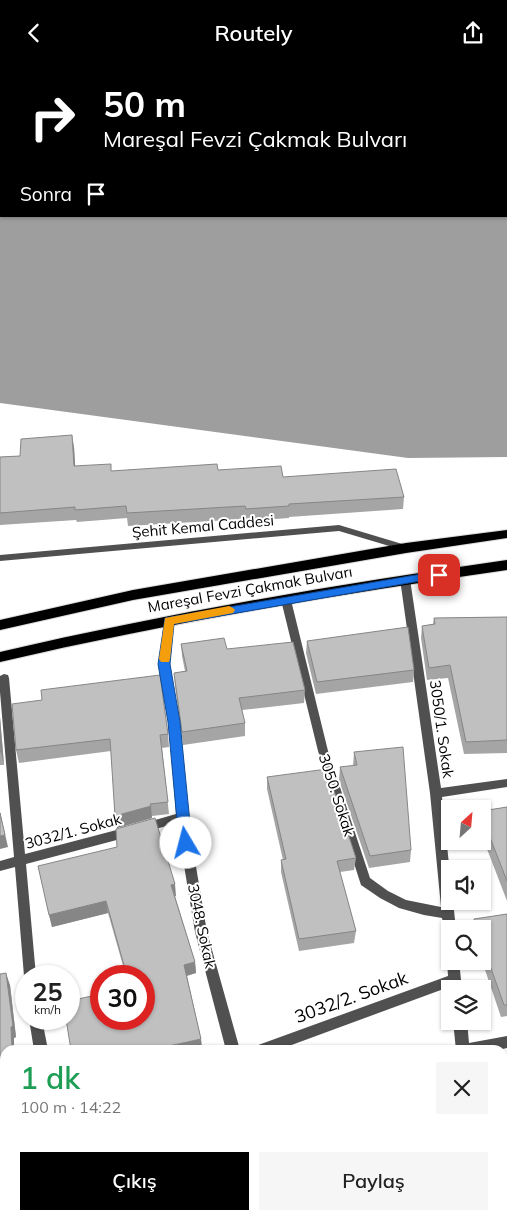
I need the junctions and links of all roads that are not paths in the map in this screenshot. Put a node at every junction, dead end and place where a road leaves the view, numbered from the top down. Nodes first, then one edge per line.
1 (507, 534) edge
2 (406, 548) junction
3 (0, 558) edge
4 (507, 565) edge
5 (406, 579) junction
6 (286, 600) junction
7 (169, 621) junction
8 (0, 625) edge
9 (0, 657) edge
10 (4, 678) dead end
11 (507, 783) edge
12 (436, 793) junction
13 (182, 817) junction
14 (20, 861) junction
15 (0, 867) edge
16 (448, 913) junction
17 (449, 920) edge
18 (29, 965) edge
19 (441, 989) edge
20 (38, 1030) edge
21 (461, 1030) edge
22 (507, 1042) edge
23 (40, 1045) edge
24 (232, 1045) edge
25 (276, 1045) edge
26 (463, 1045) edge
27 (491, 1045) edge

1 - 2 highway, Mareşal Fevzi Çakmak Bulvarı
2 - 3 street, Şehit Kemal Caddesi
2 - 8 highway, Mareşal Fevzi Çakmak Bulvarı
4 - 5 highway, Mareşal Fevzi Çakmak Bulvarı
5 - 6 highway, Mareşal Fevzi Çakmak Bulvarı
5 - 12 street, 3050/1. Sokak
6 - 7 highway, Mareşal Fevzi Çakmak Bulvarı
6 - 16 street, 3050. Sokak
7 - 9 highway, Mareşal Fevzi Çakmak Bulvarı
7 - 13 street, 3048. Sokak
10 - 14 street
11 - 12 street
12 - 16 street, 3050/1. Sokak
13 - 14 street, 3032/1. Sokak
13 - 24 street, 3048. Sokak
14 - 15 street, 3032/1. Sokak
14 - 18 street
16 - 17 street
19 - 25 street, 3032/2. Sokak
20 - 23 street
21 - 26 street
22 - 27 street

